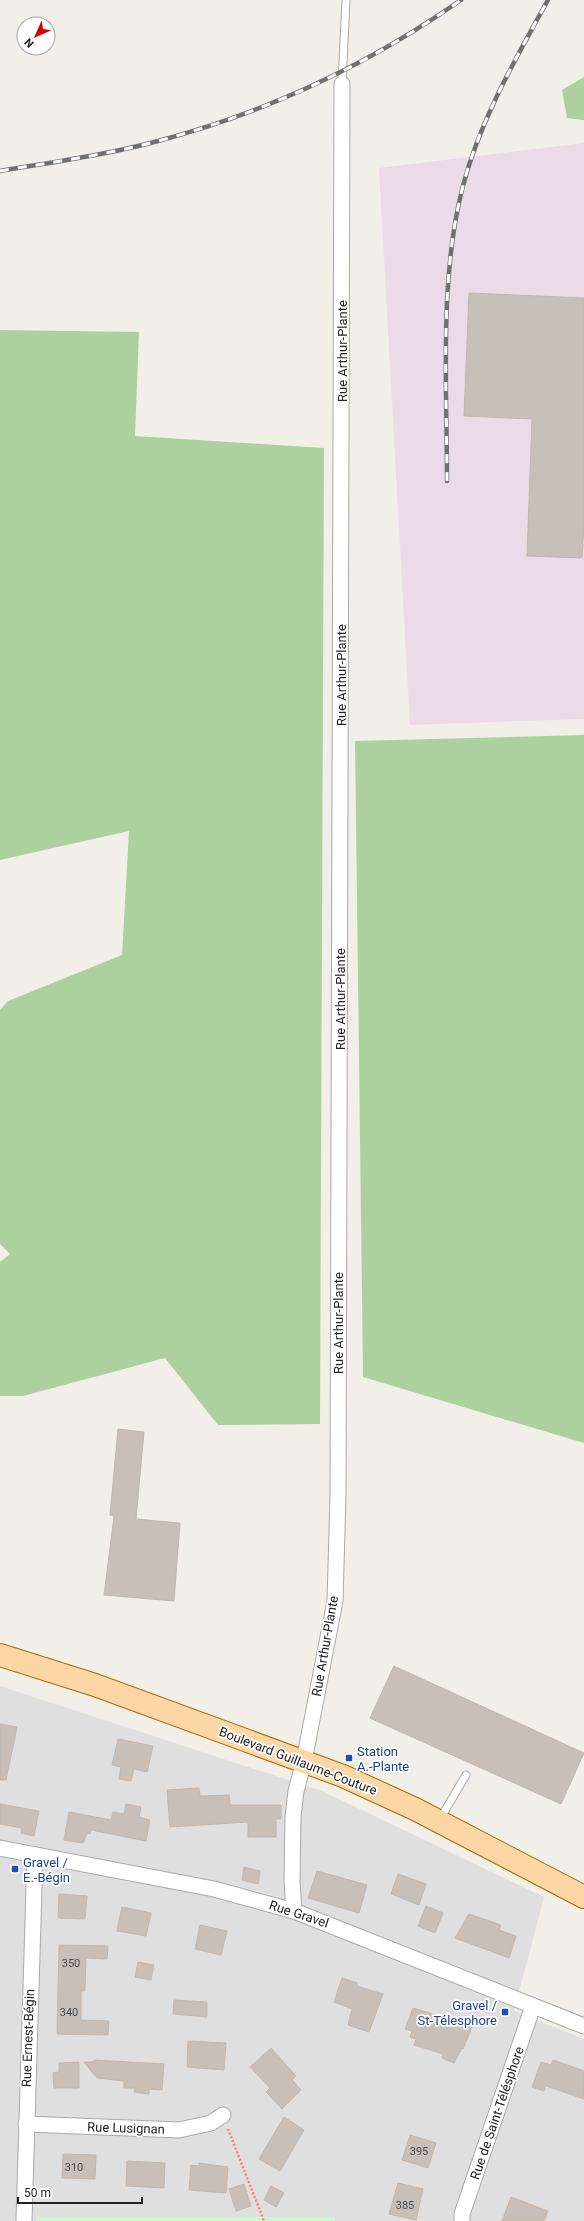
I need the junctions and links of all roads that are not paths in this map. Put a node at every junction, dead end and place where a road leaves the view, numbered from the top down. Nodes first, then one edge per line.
1 (346, 0) edge
2 (342, 84) joint
3 (0, 1655) edge
4 (304, 1761) junction
5 (466, 1776) dead end
6 (439, 1821) junction
7 (0, 1848) edge
8 (34, 1855) junction
9 (583, 1895) edge
10 (294, 1911) junction
11 (533, 2006) junction
12 (584, 2026) edge
13 (222, 2115) road end
14 (26, 2124) junction
15 (24, 2221) edge
16 (462, 2221) edge

1 - 2 lane
2 - 4 street, Rue Arthur-Plante
3 - 4 main road, Boulevard Guillaume-Couture
4 - 6 main road, Boulevard Guillaume-Couture
4 - 10 street, Rue Arthur-Plante
5 - 6 lane
6 - 9 main road, Boulevard Guillaume-Couture
7 - 8 street, Rue Gravel
8 - 10 street, Rue Gravel
8 - 14 street, Rue Ernest-Bégin
10 - 11 street, Rue Gravel
11 - 12 street, Rue Gravel
11 - 16 street, Rue de Saint-Télésphore
13 - 14 street, Rue Lusignan
14 - 15 street, Rue Ernest-Bégin

